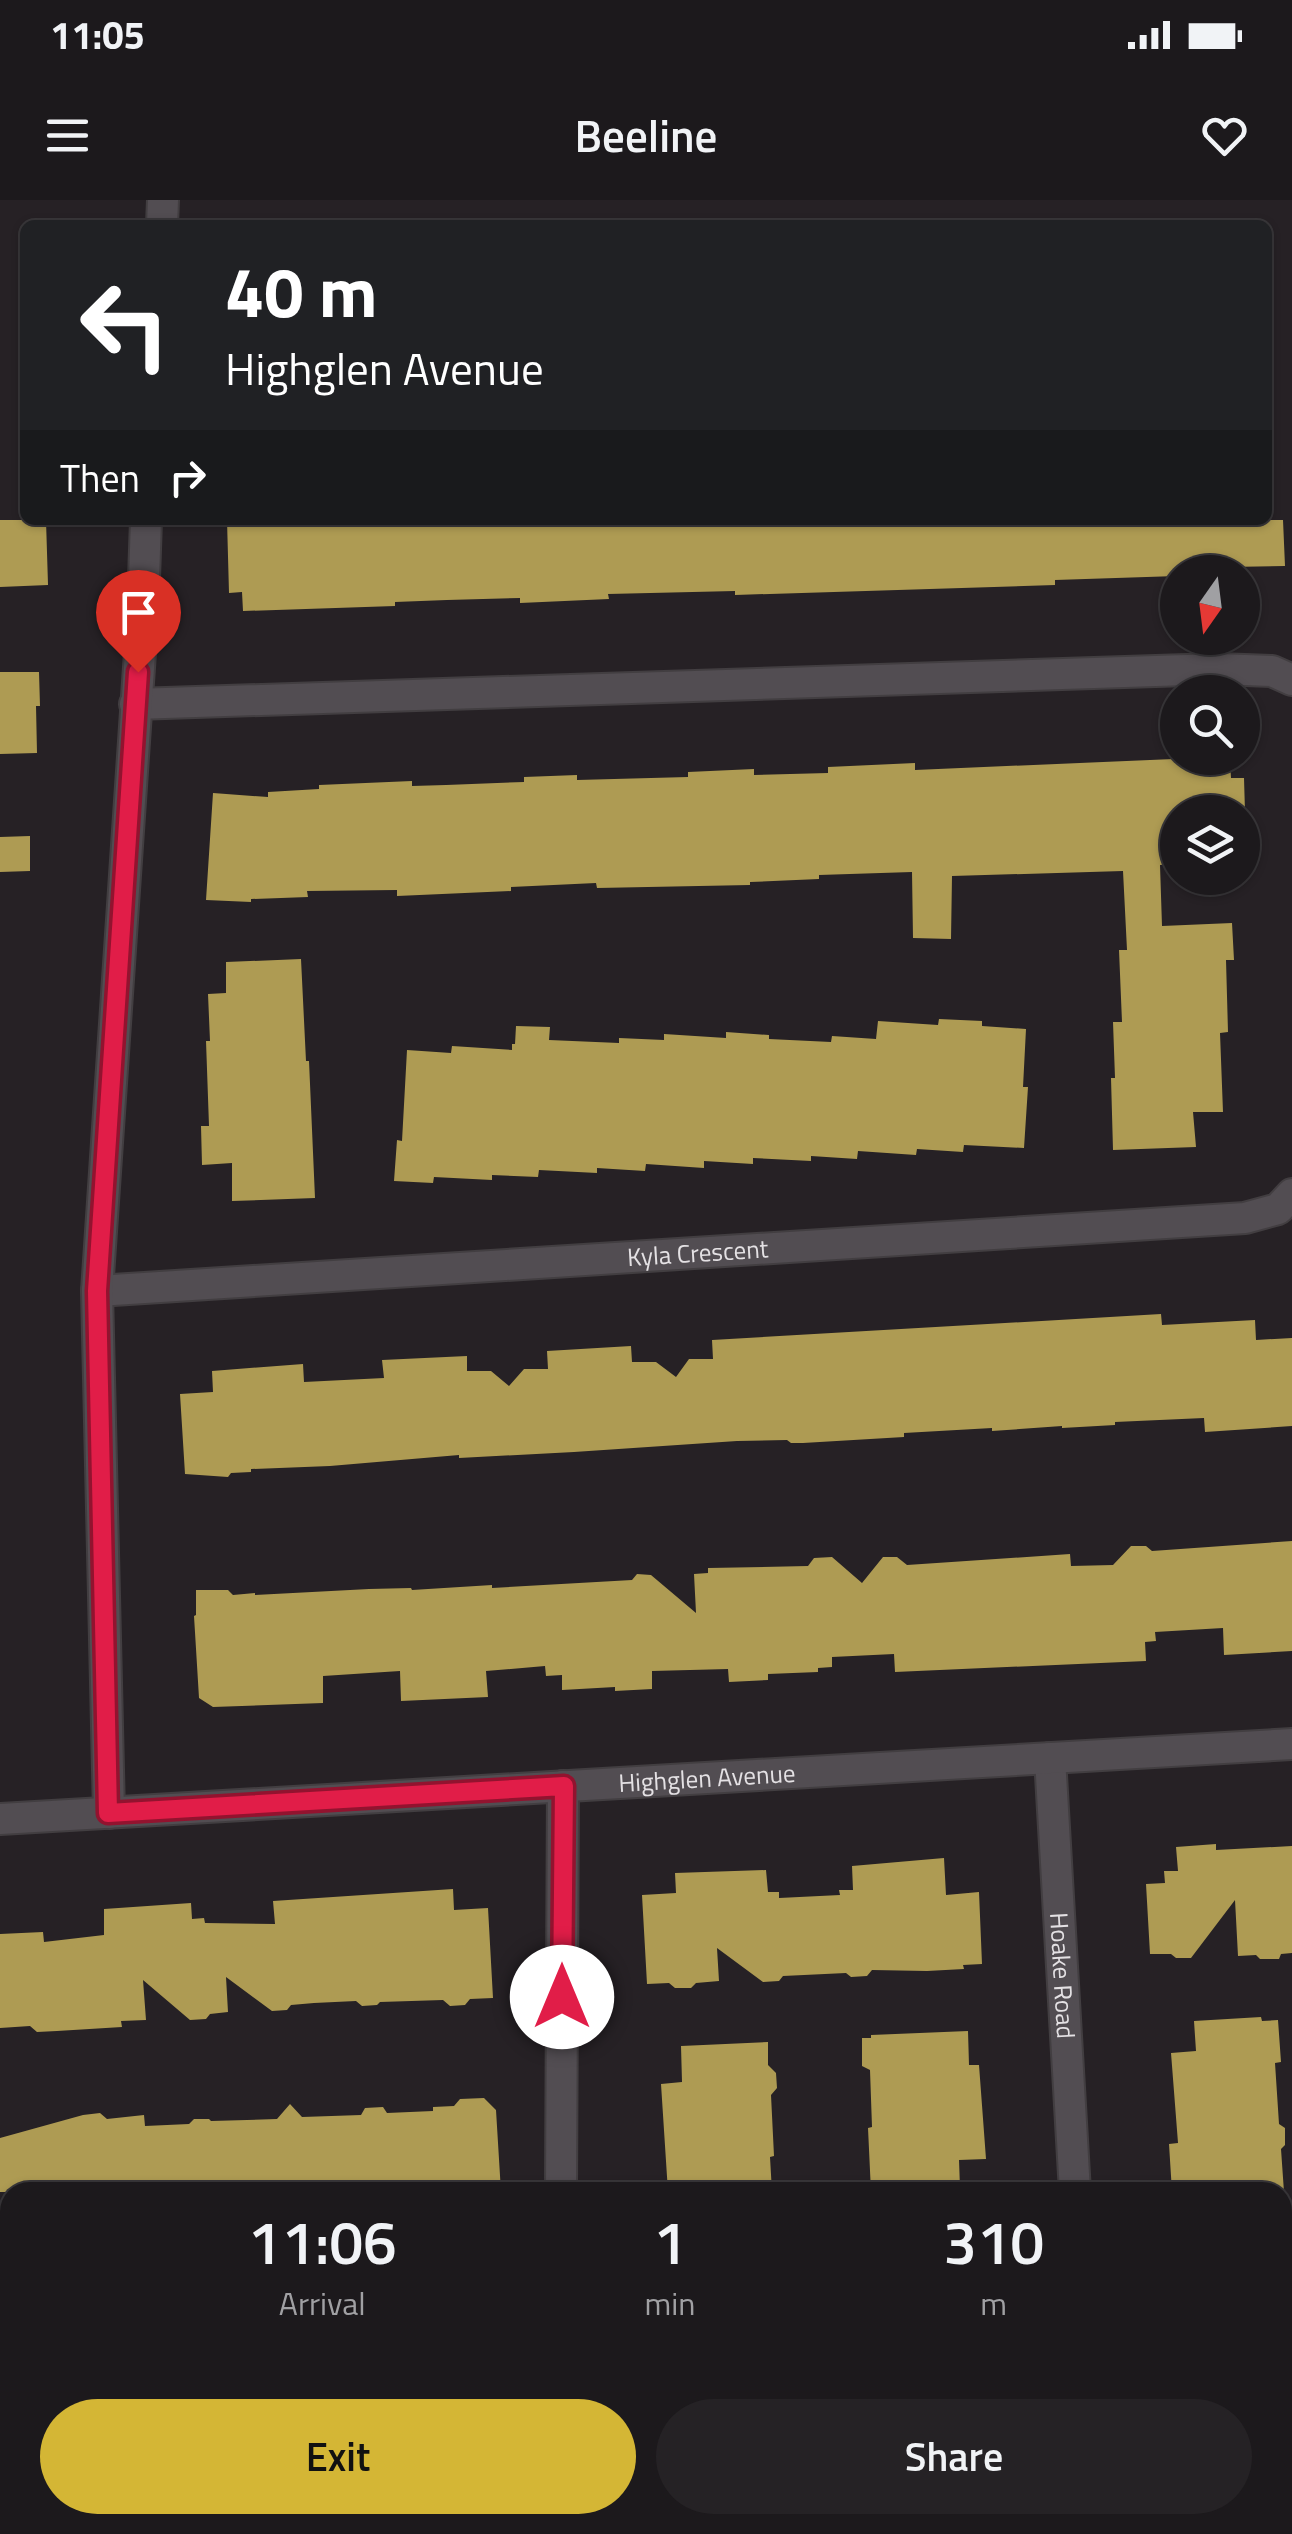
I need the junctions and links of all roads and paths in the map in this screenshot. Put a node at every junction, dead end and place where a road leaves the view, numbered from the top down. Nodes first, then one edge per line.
1 (146, 525) edge
2 (1292, 680) edge
3 (135, 704) junction
4 (1292, 1194) edge
5 (97, 1291) junction
6 (1292, 1744) edge
7 (1050, 1758) junction
8 (564, 1786) junction
9 (108, 1813) junction
10 (0, 1819) edge
11 (561, 2182) edge
12 (1074, 2182) edge

1 - 3 street
2 - 3 street
3 - 5 street
4 - 5 street, Kyla Crescent
5 - 9 street
6 - 7 street, Highglen Avenue
7 - 8 street, Highglen Avenue
7 - 12 street, Hoake Road
8 - 9 street, Highglen Avenue
8 - 11 street
9 - 10 street, Highglen Avenue

